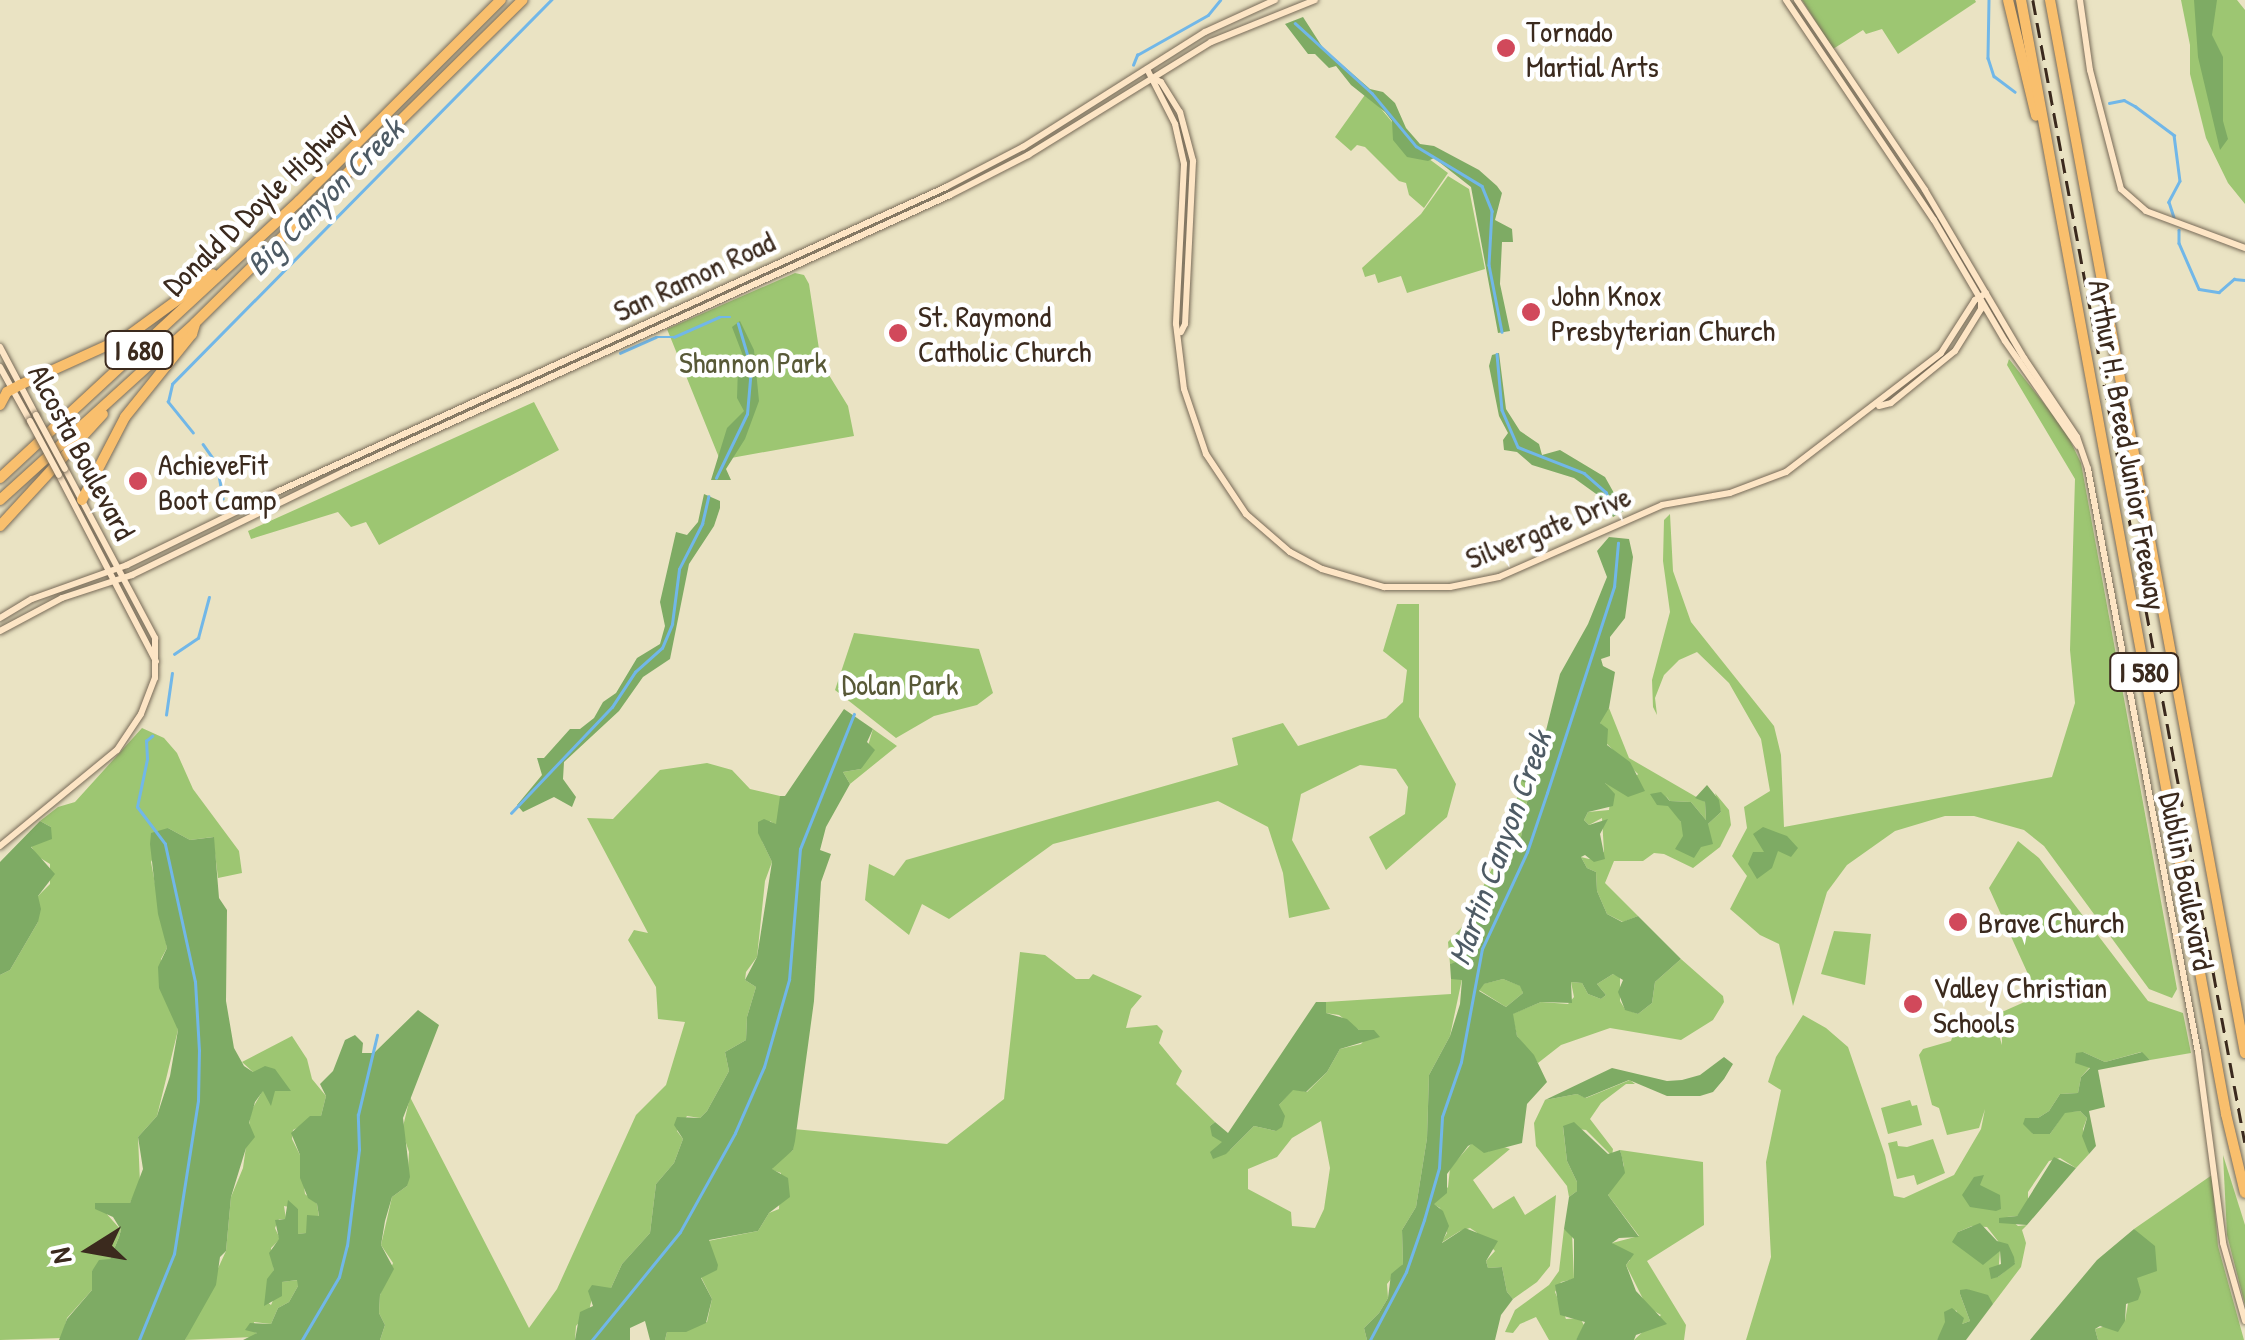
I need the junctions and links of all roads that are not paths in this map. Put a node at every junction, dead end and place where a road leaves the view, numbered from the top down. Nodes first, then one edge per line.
1 (501, 0) edge
2 (523, 0) edge
3 (1275, 0) edge
4 (1315, 0) edge
5 (1786, 0) edge
6 (1796, 0) edge
7 (2008, 0) edge
8 (2021, 0) edge
9 (2053, 0) edge
10 (2080, 0) edge
11 (1828, 64) junction
12 (1147, 69) junction
13 (1846, 76) junction
14 (1152, 78) junction
15 (1140, 86) junction
16 (1158, 91) junction
17 (2048, 150) junction
18 (2245, 248) edge
19 (219, 271) junction
20 (1984, 296) junction
21 (195, 323) junction
22 (1180, 334) junction
23 (0, 346) edge
24 (155, 358) junction
25 (0, 367) edge
26 (16, 387) junction
27 (0, 404) edge
28 (62, 472) junction
29 (0, 478) edge
30 (0, 500) edge
31 (82, 500) junction
32 (0, 526) edge
33 (114, 570) junction
34 (119, 580) junction
35 (28, 602) junction
36 (0, 618) edge
37 (2, 630) edge
38 (0, 846) edge
39 (2245, 1053) edge
40 (2245, 1194) edge
41 (2245, 1321) edge

1 - 19 highway, Donald D Doyle Highway / I 680
2 - 21 highway, Donald D Doyle Highway / I 680
3 - 12 street, San Ramon Road
4 - 14 street, San Ramon Road
5 - 11 street, Dublin Boulevard
6 - 13 street, Dublin Boulevard
7 - 17 highway
8 - 17 highway, Arthur H. Breed Junior Freeway / I 580
9 - 39 highway, Arthur H. Breed Junior Freeway / I 580
10 - 18 street
11 - 13 street, Dublin Boulevard
11 - 20 street, Dublin Boulevard
12 - 14 street, Silvergate Drive
12 - 33 street, San Ramon Road
13 - 20 street, Dublin Boulevard
14 - 15 street, San Ramon Road
14 - 16 street, Silvergate Drive
14 - 22 street, Silvergate Drive
15 - 16 street
15 - 34 street, San Ramon Road
16 - 22 street, Silvergate Drive
17 - 40 highway, Arthur H. Breed Junior Freeway / I 580
19 - 26 highway
19 - 29 highway, Donald D Doyle Highway / I 680
20 - 22 street, Silvergate Drive
20 - 41 street, Dublin Boulevard
21 - 24 highway, Donald D Doyle Highway / I 680
21 - 31 highway
23 - 26 street, Alcosta Boulevard
24 - 30 highway, Donald D Doyle Highway / I 680
24 - 32 highway
25 - 26 street, Alcosta Boulevard
26 - 27 highway
26 - 28 street, Alcosta Boulevard, bridge
28 - 31 street, Alcosta Boulevard
28 - 33 street, Alcosta Boulevard
31 - 33 street, Alcosta Boulevard
33 - 34 street, Alcosta Boulevard
33 - 35 street, San Ramon Road
34 - 37 street, San Ramon Road
34 - 38 street, Alcosta Boulevard
35 - 36 street, San Ramon Road
35 - 37 street

